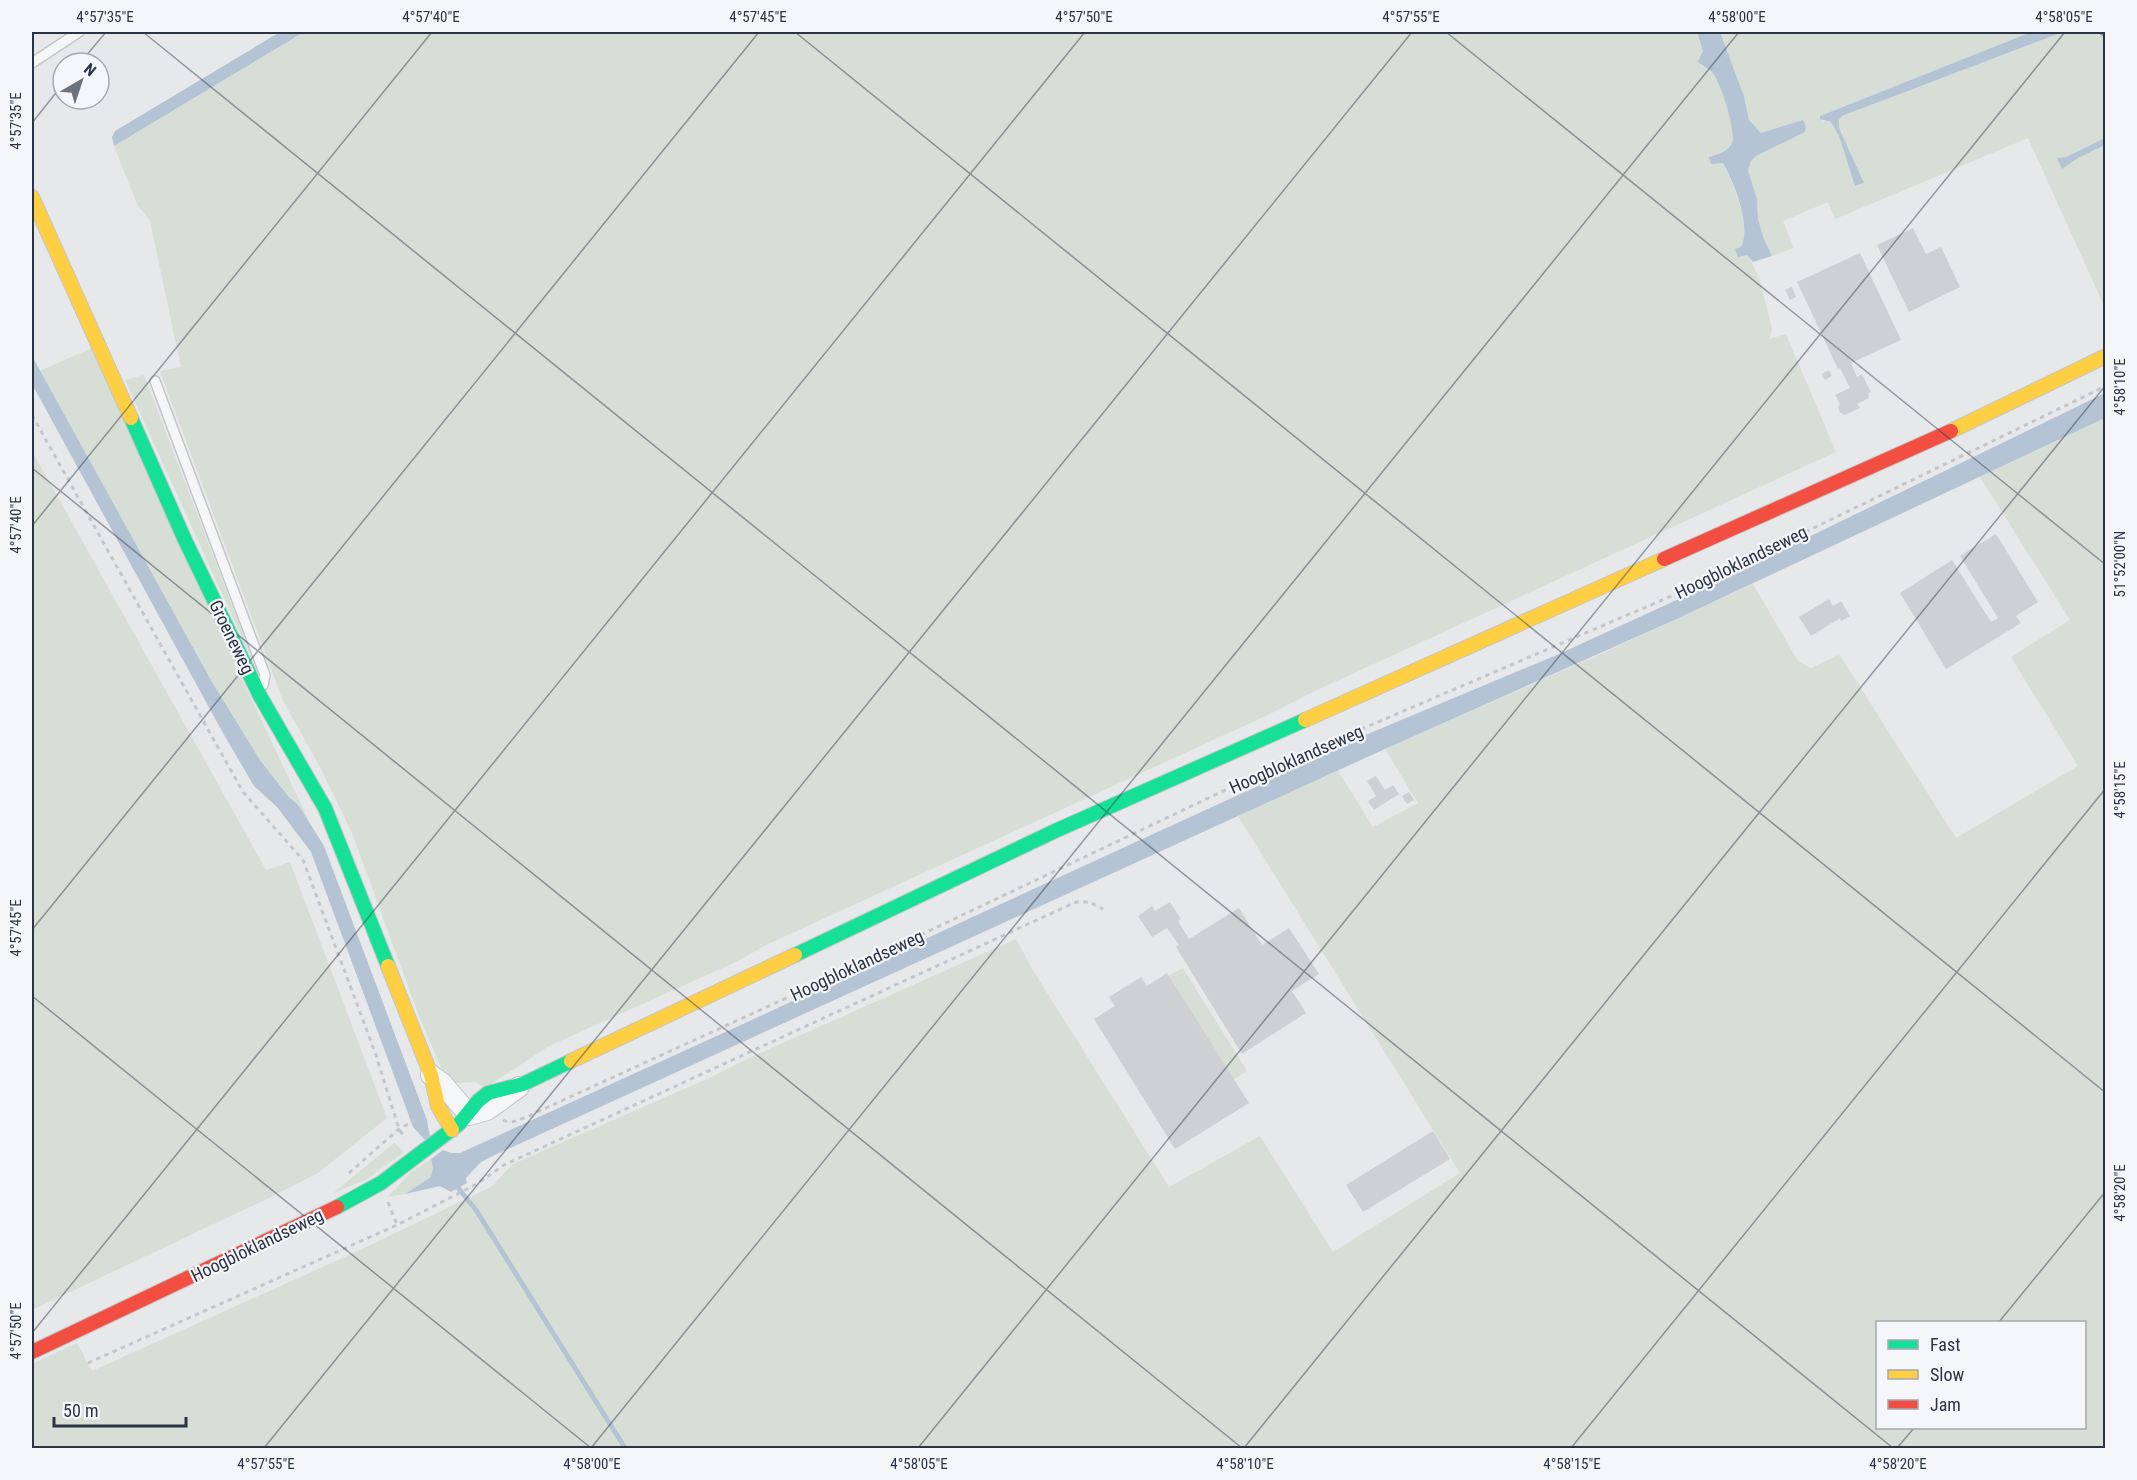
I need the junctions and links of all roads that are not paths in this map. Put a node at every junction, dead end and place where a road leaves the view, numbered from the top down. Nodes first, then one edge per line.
1 (79, 32) edge
2 (32, 63) edge
3 (34, 201) edge
4 (2106, 356) edge
5 (155, 381) dead end
6 (260, 696) junction
7 (431, 1076) junction
8 (523, 1084) junction
9 (470, 1115) junction
10 (446, 1134) junction
11 (32, 1352) edge

1 - 2 lane
3 - 6 street, Groeneweg
4 - 8 street, Hoogbloklandseweg
5 - 6 lane
6 - 7 street, Groeneweg
7 - 9 street, Groeneweg
7 - 10 street, Groeneweg
8 - 9 street, Hoogbloklandseweg
8 - 9 street, Hoogbloklandseweg
9 - 10 street, Hoogbloklandseweg
10 - 11 street, Hoogbloklandseweg

